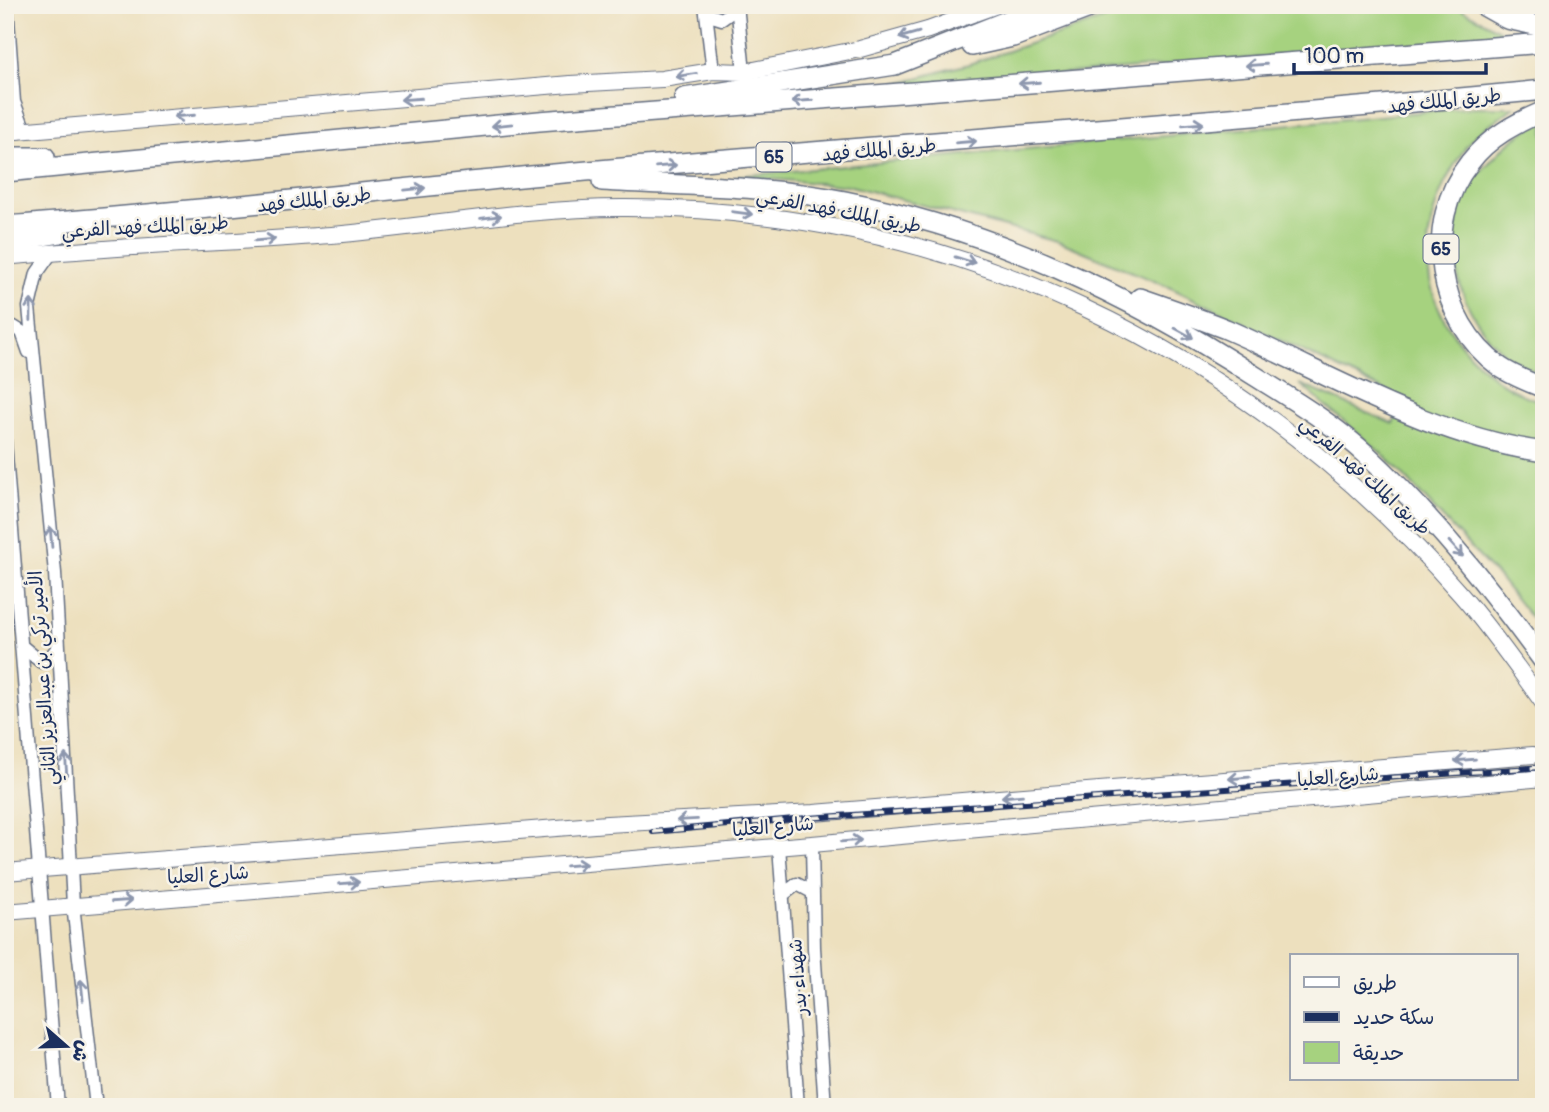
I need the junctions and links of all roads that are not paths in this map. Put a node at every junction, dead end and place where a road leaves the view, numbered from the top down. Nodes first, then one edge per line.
1 (7, 5) edge
2 (997, 5) edge
3 (1047, 5) edge
4 (1097, 5) edge
5 (1482, 5) edge
6 (737, 7) edge
7 (706, 9) edge
8 (1544, 27) edge
9 (1544, 43) edge
10 (895, 65) junction
11 (712, 71) junction
12 (744, 72) junction
13 (1544, 90) edge
14 (10, 106) edge
15 (1544, 111) edge
16 (539, 121) junction
17 (25, 131) junction
18 (5, 132) edge
19 (173, 156) junction
20 (5, 157) edge
21 (5, 172) edge
22 (531, 176) junction
23 (190, 212) junction
24 (5, 226) edge
25 (5, 242) edge
26 (52, 252) junction
27 (5, 257) edge
28 (1067, 271) junction
29 (5, 331) edge
30 (37, 372) junction
31 (1544, 387) edge
32 (5, 442) edge
33 (1544, 452) edge
34 (58, 646) junction
35 (23, 647) junction
36 (1544, 662) edge
37 (1544, 704) edge
38 (1533, 755) dead end
39 (1544, 778) edge
40 (812, 844) junction
41 (779, 846) junction
42 (73, 867) junction
43 (37, 869) junction
44 (5, 872) edge
45 (812, 892) junction
46 (785, 894) junction
47 (73, 905) junction
48 (41, 909) junction
49 (5, 912) edge
50 (75, 927) junction
51 (42, 928) junction
52 (788, 944) junction
53 (814, 947) junction
54 (58, 1107) edge
55 (96, 1107) edge
56 (798, 1107) edge
57 (825, 1107) edge

1 - 14 street
2 -> 12 main road
3 - 10 highway
4 - 10 highway
5 - 8 highway
6 - 7 street
6 - 12 street
7 - 11 street
9 -> 16 highway
10 - 16 highway
11 - 12 main road
11 -> 17 main road
22 -> 13 highway, طريق الملك فهد / 65
14 - 17 street
15 - 31 highway, 65
16 -> 19 highway
17 - 18 main road
19 - 20 highway
19 - 21 highway
23 -> 22 highway, طريق الملك فهد / 65
22 - 28 highway
23 - 24 highway, طريق الملك فهد / 65
23 - 25 highway
26 - 27 main road, طريق الملك فهد الفرعي
30 -> 26 street, الأمير تركي بن عبدالعزيز الثاني
26 -> 37 main road, طريق الملك فهد الفرعي
28 - 33 highway
28 -> 36 highway
29 - 30 street
34 -> 30 street, الأمير تركي بن عبدالعزيز الثاني
32 - 35 street, الأمير تركي بن عبدالعزيز الثاني
34 - 35 street
42 -> 34 street, الأمير تركي بن عبدالعزيز الثاني
35 - 43 street, الأمير تركي بن عبدالعزيز الثاني
38 -> 42 main road, شارع العليا
40 -> 39 main road, شارع العليا
40 - 41 main road, شارع العليا
40 - 45 street, شهداء بدر
41 - 46 street, شهداء بدر
47 -> 41 main road, شارع العليا
42 - 43 main road, شارع العليا
42 - 47 street, الأمير تركي بن عبدالعزيز الثاني
43 - 44 main road, شارع العليا
43 - 48 street, الأمير تركي بن عبدالعزيز الثاني
45 - 46 street
45 - 53 street, شهداء بدر
46 - 52 street, شهداء بدر
47 - 48 main road, شارع العليا
47 - 50 street, الأمير تركي بن عبدالعزيز الثاني
48 - 49 main road, شارع العليا
48 - 51 street, الأمير تركي بن عبدالعزيز الثاني
50 - 51 street
55 -> 50 street, الأمير تركي بن عبدالعزيز الثاني
51 - 54 street, الأمير تركي بن عبدالعزيز الثاني
52 - 53 street
52 - 56 street, شهداء بدر
53 - 57 street, شهداء بدر

